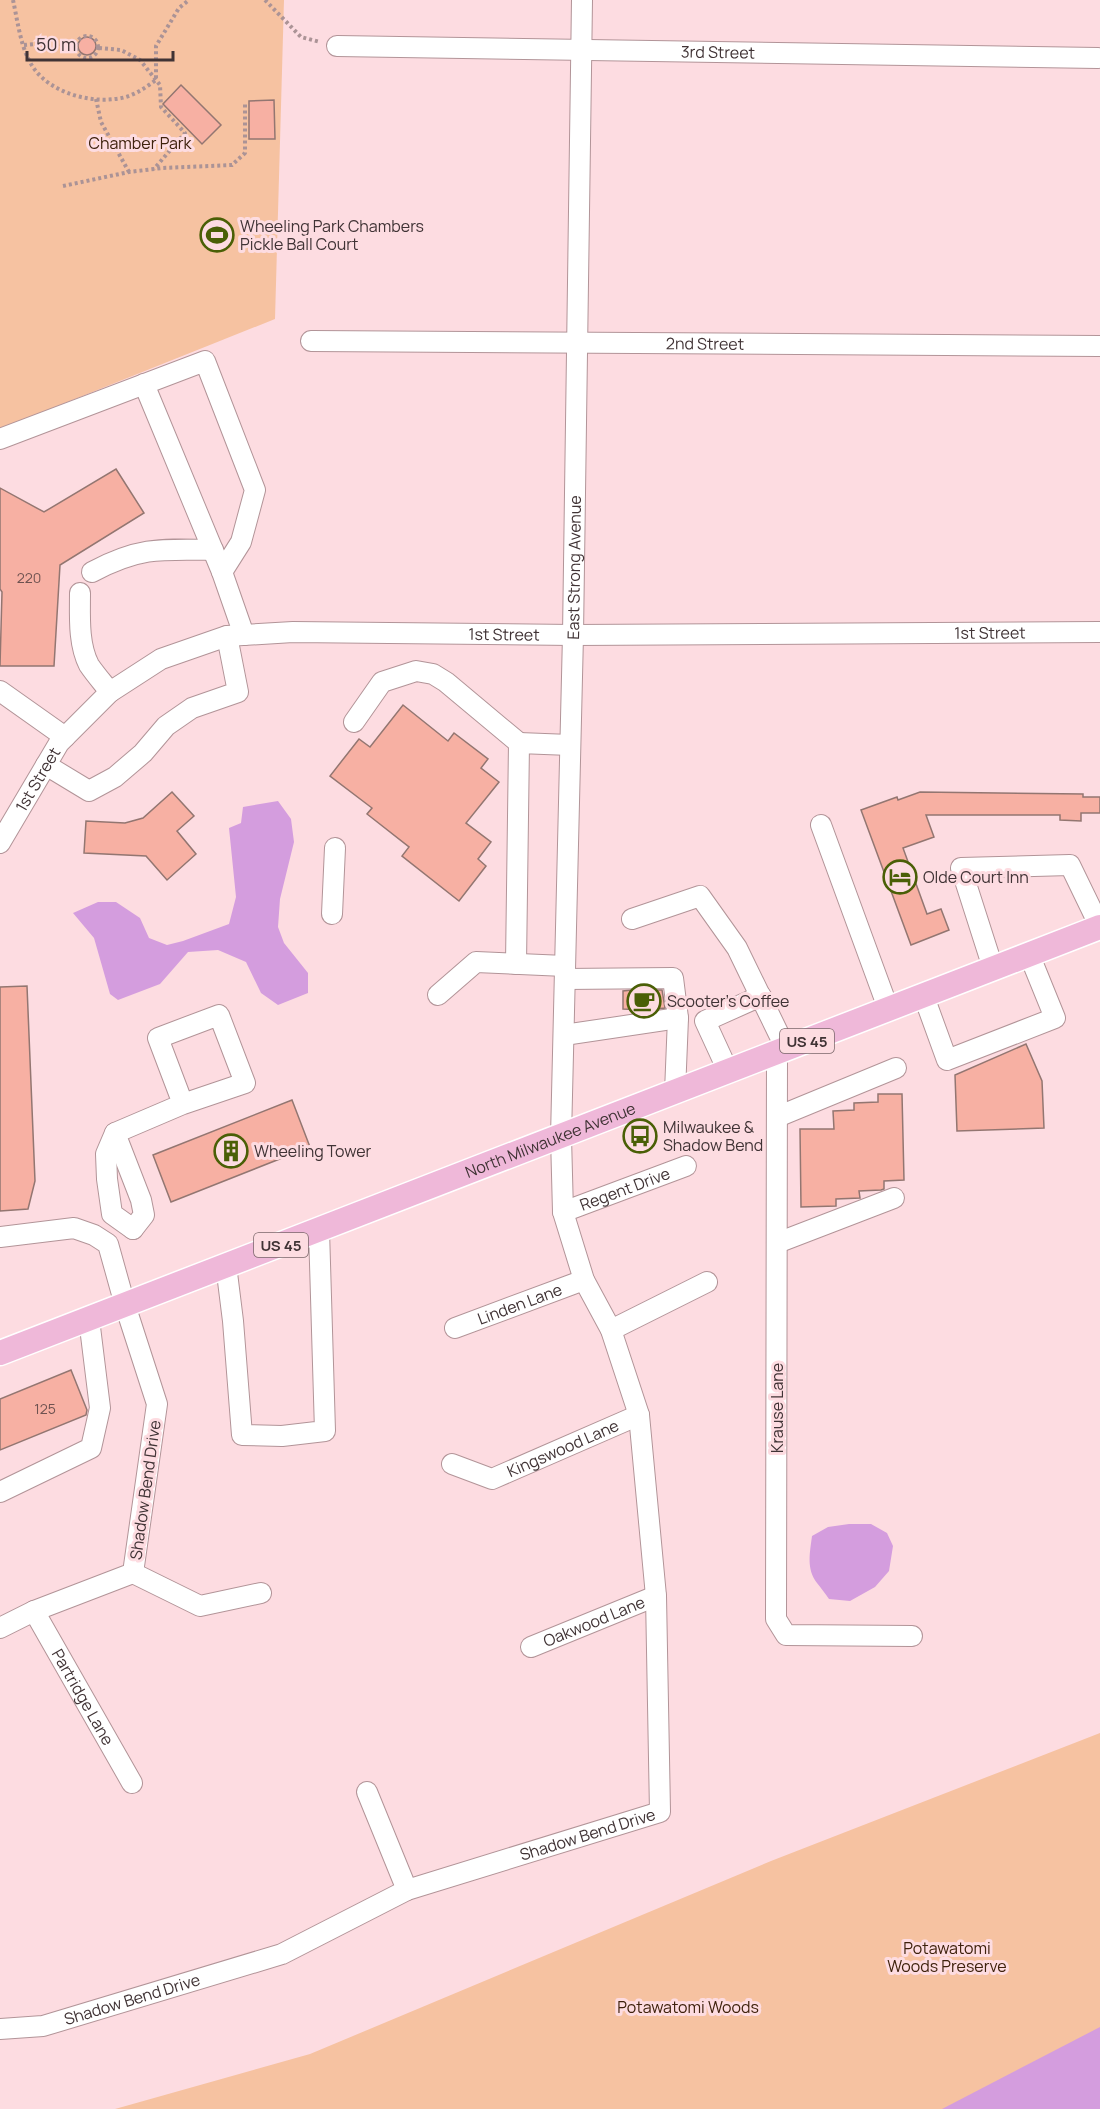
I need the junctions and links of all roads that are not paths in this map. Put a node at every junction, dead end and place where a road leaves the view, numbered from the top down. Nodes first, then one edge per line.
1 (582, 0) edge
2 (337, 46) road end
3 (582, 50) junction
4 (1098, 58) dead end
5 (311, 341) dead end
6 (578, 344) junction
7 (1100, 346) edge
8 (144, 384) junction
9 (0, 439) edge
10 (213, 550) junction
11 (92, 572) dead end
12 (222, 572) junction
13 (81, 592) dead end
14 (1100, 632) edge
15 (573, 635) junction
16 (235, 636) junction
17 (0, 691) edge
18 (110, 692) junction
19 (354, 722) dead end
20 (65, 737) junction
21 (519, 743) junction
22 (570, 745) junction
23 (46, 765) junction
24 (821, 825) dead end
25 (0, 843) edge
26 (335, 848) dead end
27 (332, 914) dead end
28 (632, 919) dead end
29 (1100, 927) edge
30 (1029, 954) junction
31 (516, 964) junction
32 (993, 968) junction
33 (565, 973) junction
34 (923, 994) junction
35 (438, 996) dead end
36 (760, 996) junction
37 (888, 1008) junction
38 (678, 1018) junction
39 (564, 1035) junction
40 (782, 1051) junction
41 (896, 1068) dead end
42 (728, 1071) junction
43 (675, 1092) junction
44 (183, 1104) junction
45 (777, 1117) junction
46 (115, 1133) junction
47 (561, 1137) junction
48 (686, 1166) dead end
49 (894, 1198) dead end
50 (563, 1212) junction
51 (133, 1229) junction
52 (319, 1230) junction
53 (96, 1236) junction
54 (0, 1237) edge
55 (777, 1243) junction
56 (226, 1265) junction
57 (584, 1280) junction
58 (707, 1282) dead end
59 (125, 1305) junction
60 (88, 1318) junction
61 (455, 1328) dead end
62 (611, 1330) junction
63 (0, 1353) edge
64 (639, 1414) junction
65 (452, 1464) dead end
66 (0, 1492) edge
67 (133, 1573) junction
68 (261, 1593) dead end
69 (656, 1596) junction
70 (34, 1611) junction
71 (0, 1628) edge
72 (912, 1636) dead end
73 (531, 1647) dead end
74 (132, 1783) dead end
75 (367, 1792) dead end
76 (407, 1890) junction
77 (0, 2029) edge

1 - 3 street, East Strong Avenue
2 - 3 street, 3rd Street
3 - 4 street, 3rd Street
3 - 6 street, East Strong Avenue
5 - 6 street, 2nd Street
6 - 7 street, 2nd Street
6 - 15 street, East Strong Avenue
8 - 9 street
8 - 10 street
8 - 12 street
10 - 11 street
10 - 12 street
12 - 16 street
13 - 18 street
14 - 15 street, 1st Street
15 - 16 street, 1st Street
15 - 22 street, East Strong Avenue
16 - 18 street, 1st Street
16 - 23 street
17 - 20 street
18 - 20 street, 1st Street
19 - 21 street
20 - 23 street, 1st Street
21 - 22 street
21 - 31 street
22 - 33 street, East Strong Avenue
23 - 25 street, 1st Street
24 - 37 street
26 - 27 street
28 - 36 street
29 - 30 main road, North Milwaukee Avenue / US 45
29 - 32 street
30 - 32 main road, North Milwaukee Avenue / US 45
30 - 34 street
31 - 33 street
31 - 35 street
32 - 34 main road, North Milwaukee Avenue / US 45
33 - 38 street
33 - 39 street, East Strong Avenue
34 - 37 main road, North Milwaukee Avenue / US 45
36 - 40 street
36 - 42 street
37 - 40 main road, North Milwaukee Avenue / US 45
38 - 39 street
38 - 43 street
39 - 47 street, East Strong Avenue
40 - 42 main road, North Milwaukee Avenue / US 45
40 - 45 street, Krause Lane
41 - 45 street
42 - 43 main road, North Milwaukee Avenue / US 45
43 - 47 main road, North Milwaukee Avenue / US 45
44 - 44 street
44 - 46 street
45 - 55 street, Krause Lane
46 - 51 street
46 - 51 street
47 - 50 street, Shadow Bend Drive
47 - 52 main road, North Milwaukee Avenue / US 45
48 - 50 street, Regent Drive
49 - 55 street
50 - 57 street, Shadow Bend Drive
51 - 53 street
52 - 56 main road, North Milwaukee Avenue / US 45
52 - 56 street
53 - 54 street
53 - 59 street, Shadow Bend Drive
55 - 72 street, Krause Lane
56 - 59 main road, North Milwaukee Avenue / US 45
57 - 61 street, Linden Lane
57 - 62 street, Shadow Bend Drive
58 - 62 street
59 - 60 main road, North Milwaukee Avenue / US 45
59 - 67 street, Shadow Bend Drive
60 - 63 main road, North Milwaukee Avenue / US 45
60 - 66 street
62 - 64 street, Shadow Bend Drive
64 - 65 street, Kingswood Lane
64 - 69 street, Shadow Bend Drive
67 - 68 street
67 - 70 street, Shadow Bend Drive
69 - 73 street, Oakwood Lane
69 - 76 street, Shadow Bend Drive
70 - 71 street, Shadow Bend Drive
70 - 74 street, Partridge Lane
75 - 76 street
76 - 77 street, Shadow Bend Drive

